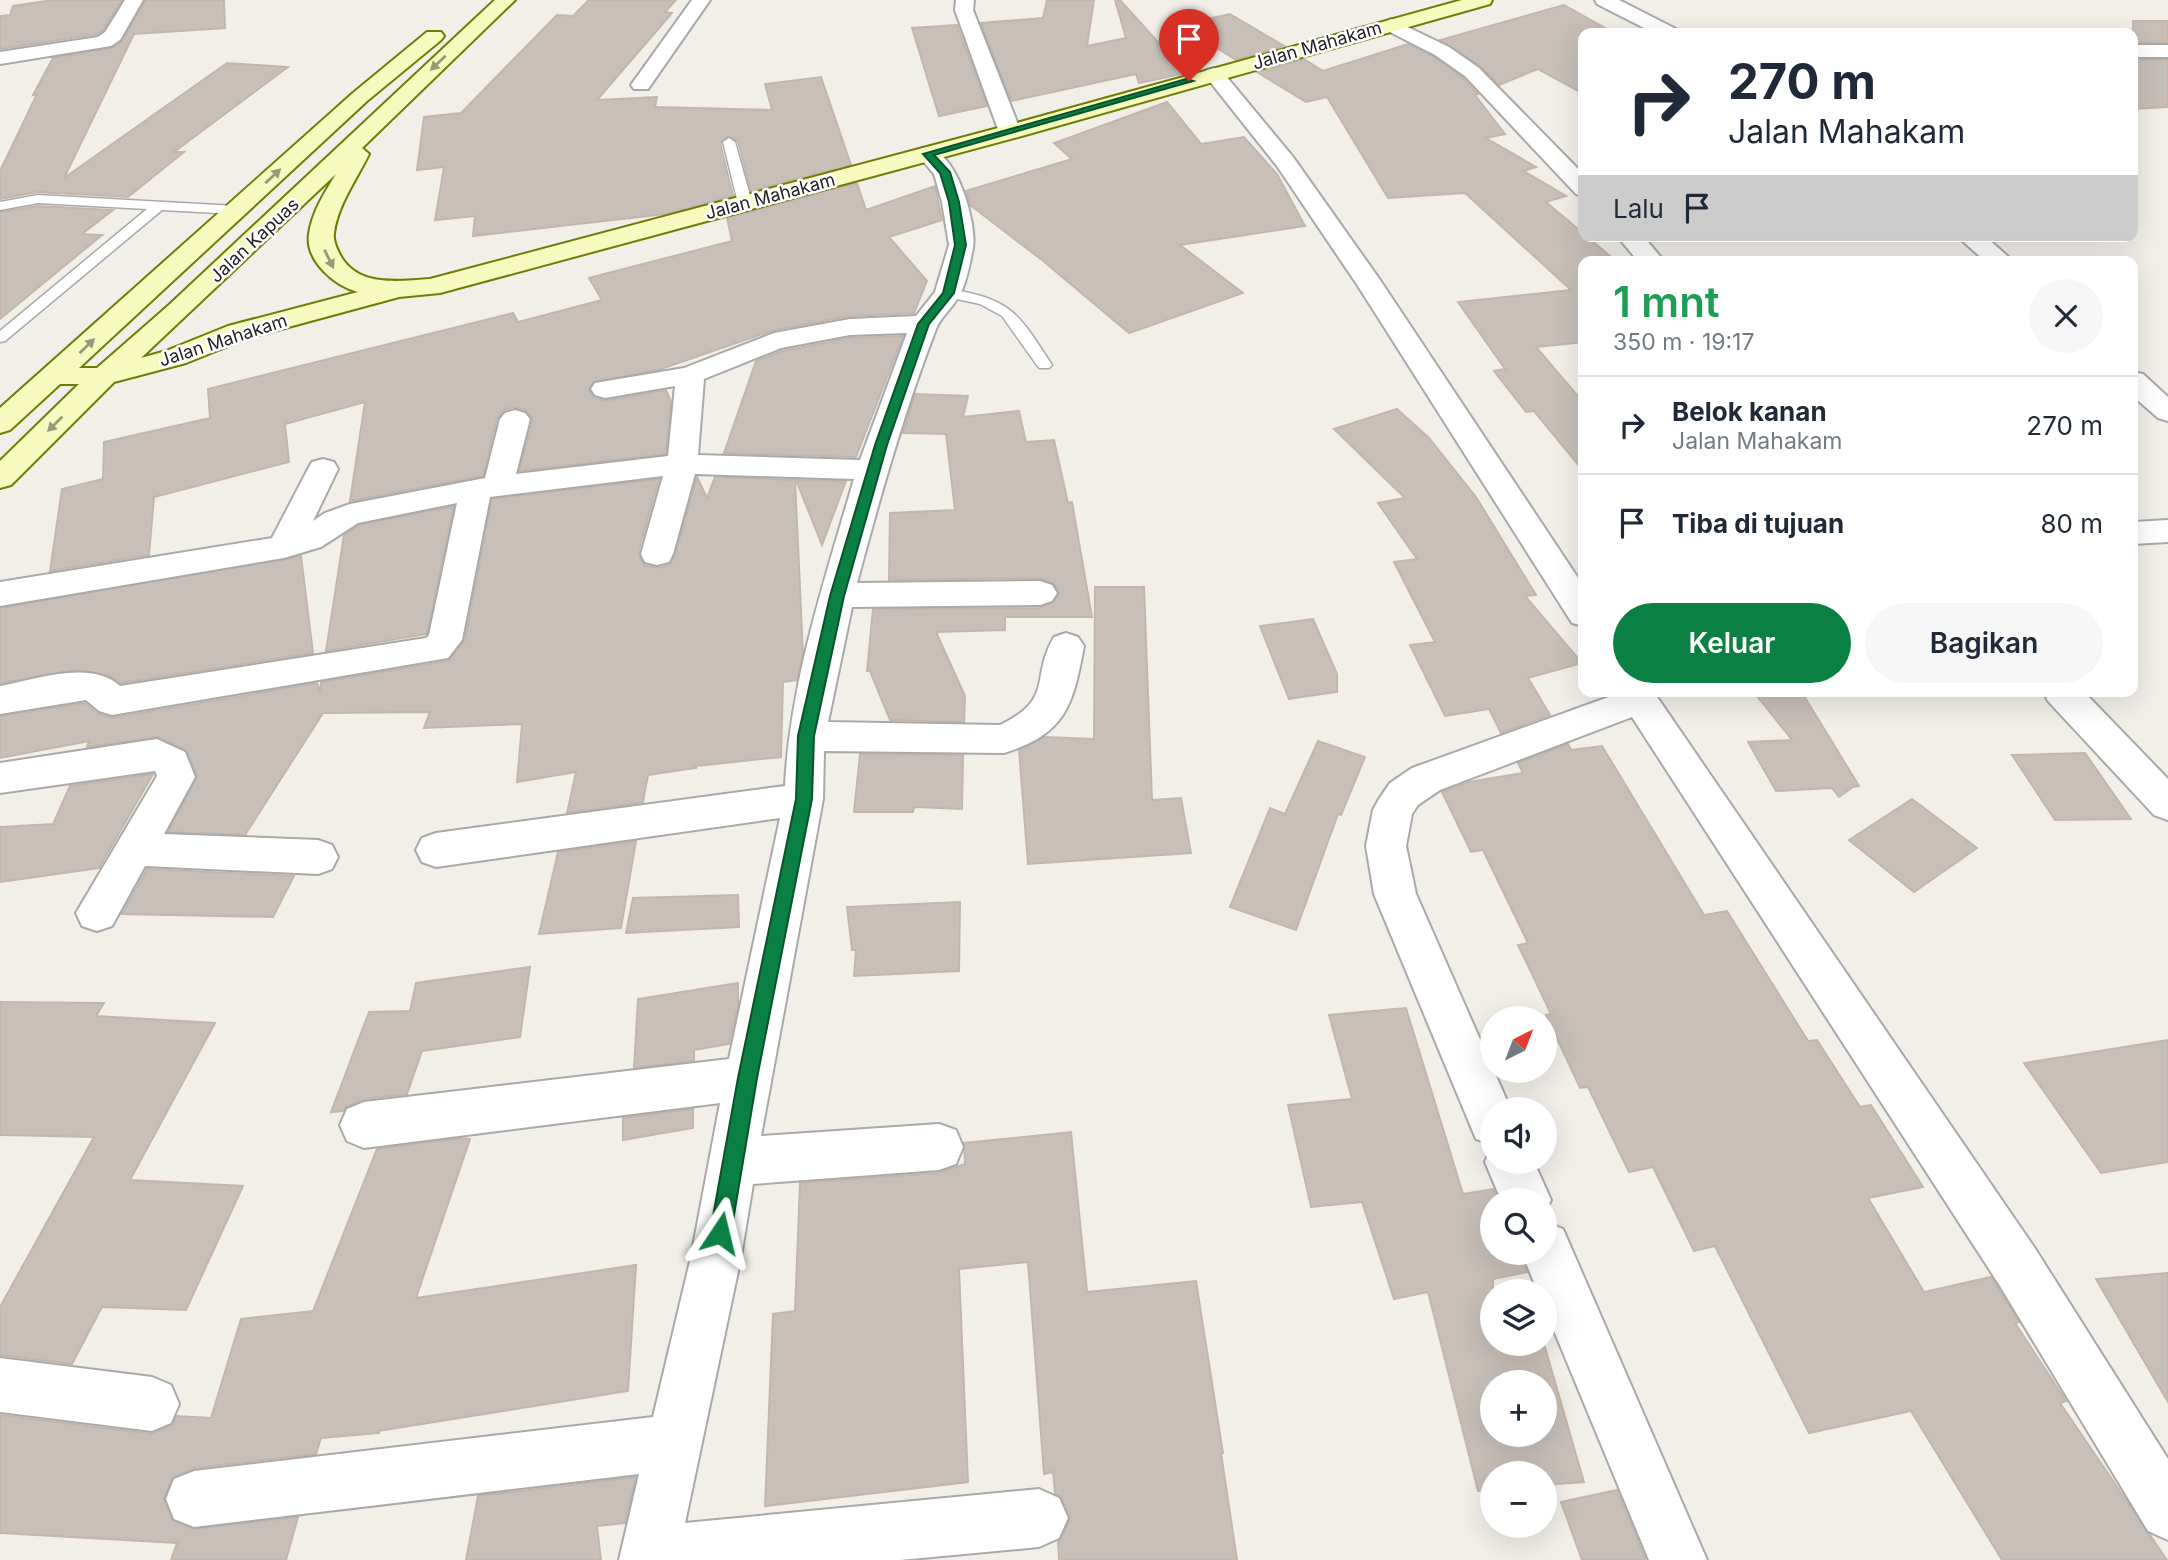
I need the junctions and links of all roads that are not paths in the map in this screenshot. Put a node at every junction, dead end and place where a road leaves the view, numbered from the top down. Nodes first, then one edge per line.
1 (134, 0) edge
2 (477, 0) edge
3 (506, 0) edge
4 (701, 0) edge
5 (965, 0) edge
6 (1483, 0) edge
7 (1604, 0) edge
8 (1391, 25) junction
9 (446, 26) junction
10 (474, 28) junction
11 (1659, 28) edge
12 (2138, 51) edge
13 (2168, 51) edge
14 (1, 63) edge
15 (1214, 74) junction
16 (640, 85) dead end
17 (370, 130) junction
18 (1010, 132) junction
19 (729, 142) dead end
20 (928, 154) junction
21 (1578, 183) edge
22 (745, 203) junction
23 (0, 206) edge
24 (159, 206) junction
25 (236, 210) junction
26 (1635, 242) edge
27 (1977, 242) edge
28 (1647, 256) edge
29 (1995, 256) edge
30 (431, 287) junction
31 (398, 289) junction
32 (936, 309) junction
33 (0, 338) edge
34 (176, 357) junction
35 (1044, 365) dead end
36 (690, 375) junction
37 (56, 376) junction
38 (104, 376) junction
39 (2138, 385) edge
40 (605, 389) dead end
41 (2168, 412) edge
42 (515, 419) dead end
43 (0, 424) edge
44 (682, 464) junction
45 (323, 469) dead end
46 (872, 470) junction
47 (0, 478) edge
48 (487, 488) junction
49 (2168, 531) edge
50 (2138, 533) edge
51 (284, 547) junction
52 (657, 554) dead end
53 (1040, 593) dead end
54 (0, 594) edge
55 (837, 596) junction
56 (1578, 605) edge
57 (1066, 646) dead end
58 (1633, 697) edge
59 (1637, 697) edge
60 (2067, 697) edge
61 (0, 700) edge
62 (806, 736) junction
63 (0, 778) edge
64 (804, 799) junction
65 (2168, 804) edge
66 (134, 849) junction
67 (436, 850) dead end
68 (318, 857) dead end
69 (97, 913) dead end
70 (748, 1078) junction
71 (1482, 1097) edge
72 (364, 1125) dead end
73 (939, 1147) dead end
74 (733, 1162) junction
75 (1553, 1265) edge
76 (0, 1385) edge
77 (152, 1404) dead end
78 (674, 1442) junction
79 (194, 1499) dead end
80 (2168, 1511) edge
81 (1039, 1518) dead end
82 (648, 1558) edge
83 (1678, 1560) edge

1 - 14 street
2 - 9 street, Jalan Kapuas
3 - 10 street, Jalan Kapuas
4 - 16 street
5 - 18 street
6 - 8 street, Jalan Mahakam
7 - 11 street
8 - 15 street, Jalan Mahakam
8 - 21 street
9 - 10 street
25 -> 9 street, Jalan Kapuas
10 -> 17 street, Jalan Kapuas
12 - 13 street
15 - 18 street, Jalan Mahakam
15 - 56 street
17 -> 31 street
17 - 38 street, Jalan Kapuas
18 - 20 street, Jalan Mahakam
19 - 22 lane
20 - 22 street, Jalan Mahakam
20 - 32 street
22 - 30 street, Jalan Mahakam
23 - 24 lane
24 - 25 lane
24 - 33 lane
37 -> 25 street, Jalan Kapuas
26 - 28 street
27 - 29 street
30 - 31 street, Jalan Mahakam
30 - 34 street
31 - 34 street, Jalan Mahakam
32 - 35 lane
32 - 36 street
32 - 46 street
34 - 38 street, Jalan Mahakam
36 - 40 street
36 - 44 street
37 - 38 street, Jalan Mahakam
37 - 43 street, Jalan Kapuas
38 -> 47 street, Jalan Kapuas
39 - 41 street
42 - 48 street
44 - 46 street
44 - 48 street
44 - 52 street
45 - 51 street
46 - 55 street
48 - 51 street
48 - 61 street
49 - 50 street
51 - 54 street
53 - 55 street
55 - 62 street
57 - 62 street
58 - 71 street
59 - 80 street
60 - 65 street
62 - 64 street
63 - 66 street
64 - 67 street
64 - 70 street
66 - 68 street
66 - 69 street
70 - 72 street
70 - 74 street
73 - 74 street
74 - 78 street
75 - 83 street
76 - 77 street
78 - 79 street
78 - 82 street
81 - 82 street

